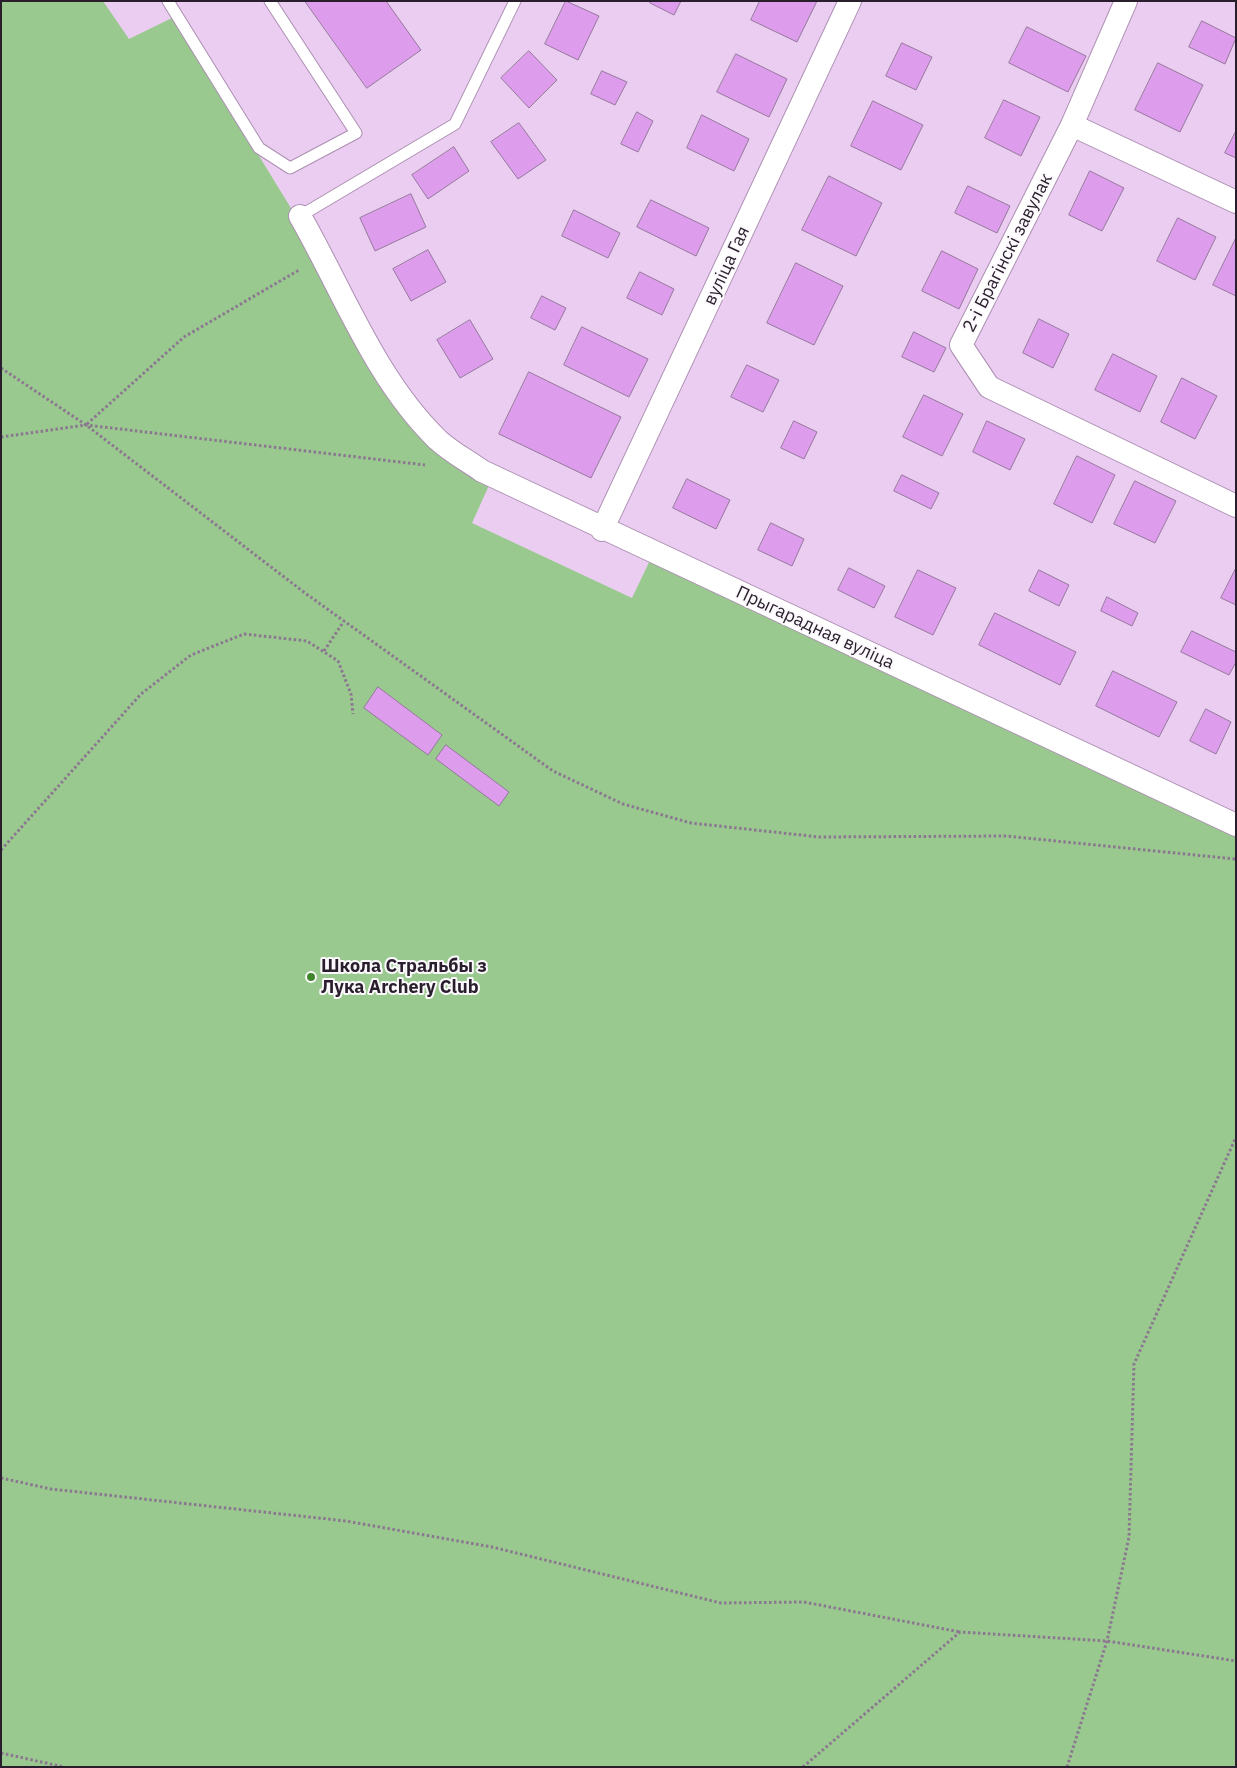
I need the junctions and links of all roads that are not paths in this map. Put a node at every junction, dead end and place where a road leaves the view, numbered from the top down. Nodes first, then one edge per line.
1 (168, 1) edge
2 (270, 1) edge
3 (515, 1) edge
4 (850, 1) edge
5 (1126, 1) edge
6 (1072, 125) junction
7 (1236, 202) edge
8 (300, 216) joint
9 (1236, 506) edge
10 (602, 530) junction
11 (1236, 825) edge

1 - 2 lane
3 - 8 lane
4 - 10 street, вуліца Гая
5 - 6 street, 2-і Брагінскі завулак
6 - 7 street
6 - 9 street, 2-і Брагінскі завулак
8 - 10 street, Прыгарадная вуліца
10 - 11 street, Прыгарадная вуліца

